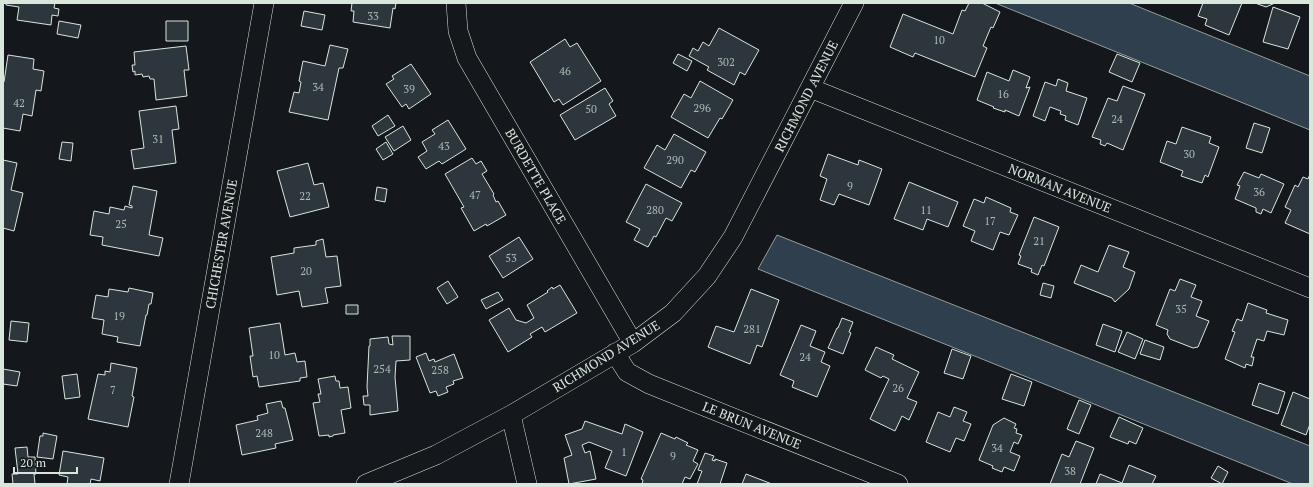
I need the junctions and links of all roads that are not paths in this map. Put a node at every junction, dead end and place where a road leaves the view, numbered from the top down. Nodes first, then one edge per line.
1 (264, 3) edge
2 (456, 3) edge
3 (854, 3) edge
4 (810, 88) junction
5 (1310, 288) edge
6 (633, 343) junction
7 (615, 353) junction
8 (511, 415) junction
9 (179, 484) edge
10 (366, 484) edge
11 (527, 484) edge
12 (898, 484) edge

1 - 9 street, CHICHESTER AVENUE
2 - 6 street, BURDETTE PLACE
3 - 4 street, RICHMOND AVENUE
4 - 5 street, NORMAN AVENUE
4 - 6 street, RICHMOND AVENUE
6 - 7 street, RICHMOND AVENUE
7 - 8 street, RICHMOND AVENUE
7 - 12 street, LE BRUN AVENUE
8 - 10 street, RICHMOND AVENUE
8 - 11 street

